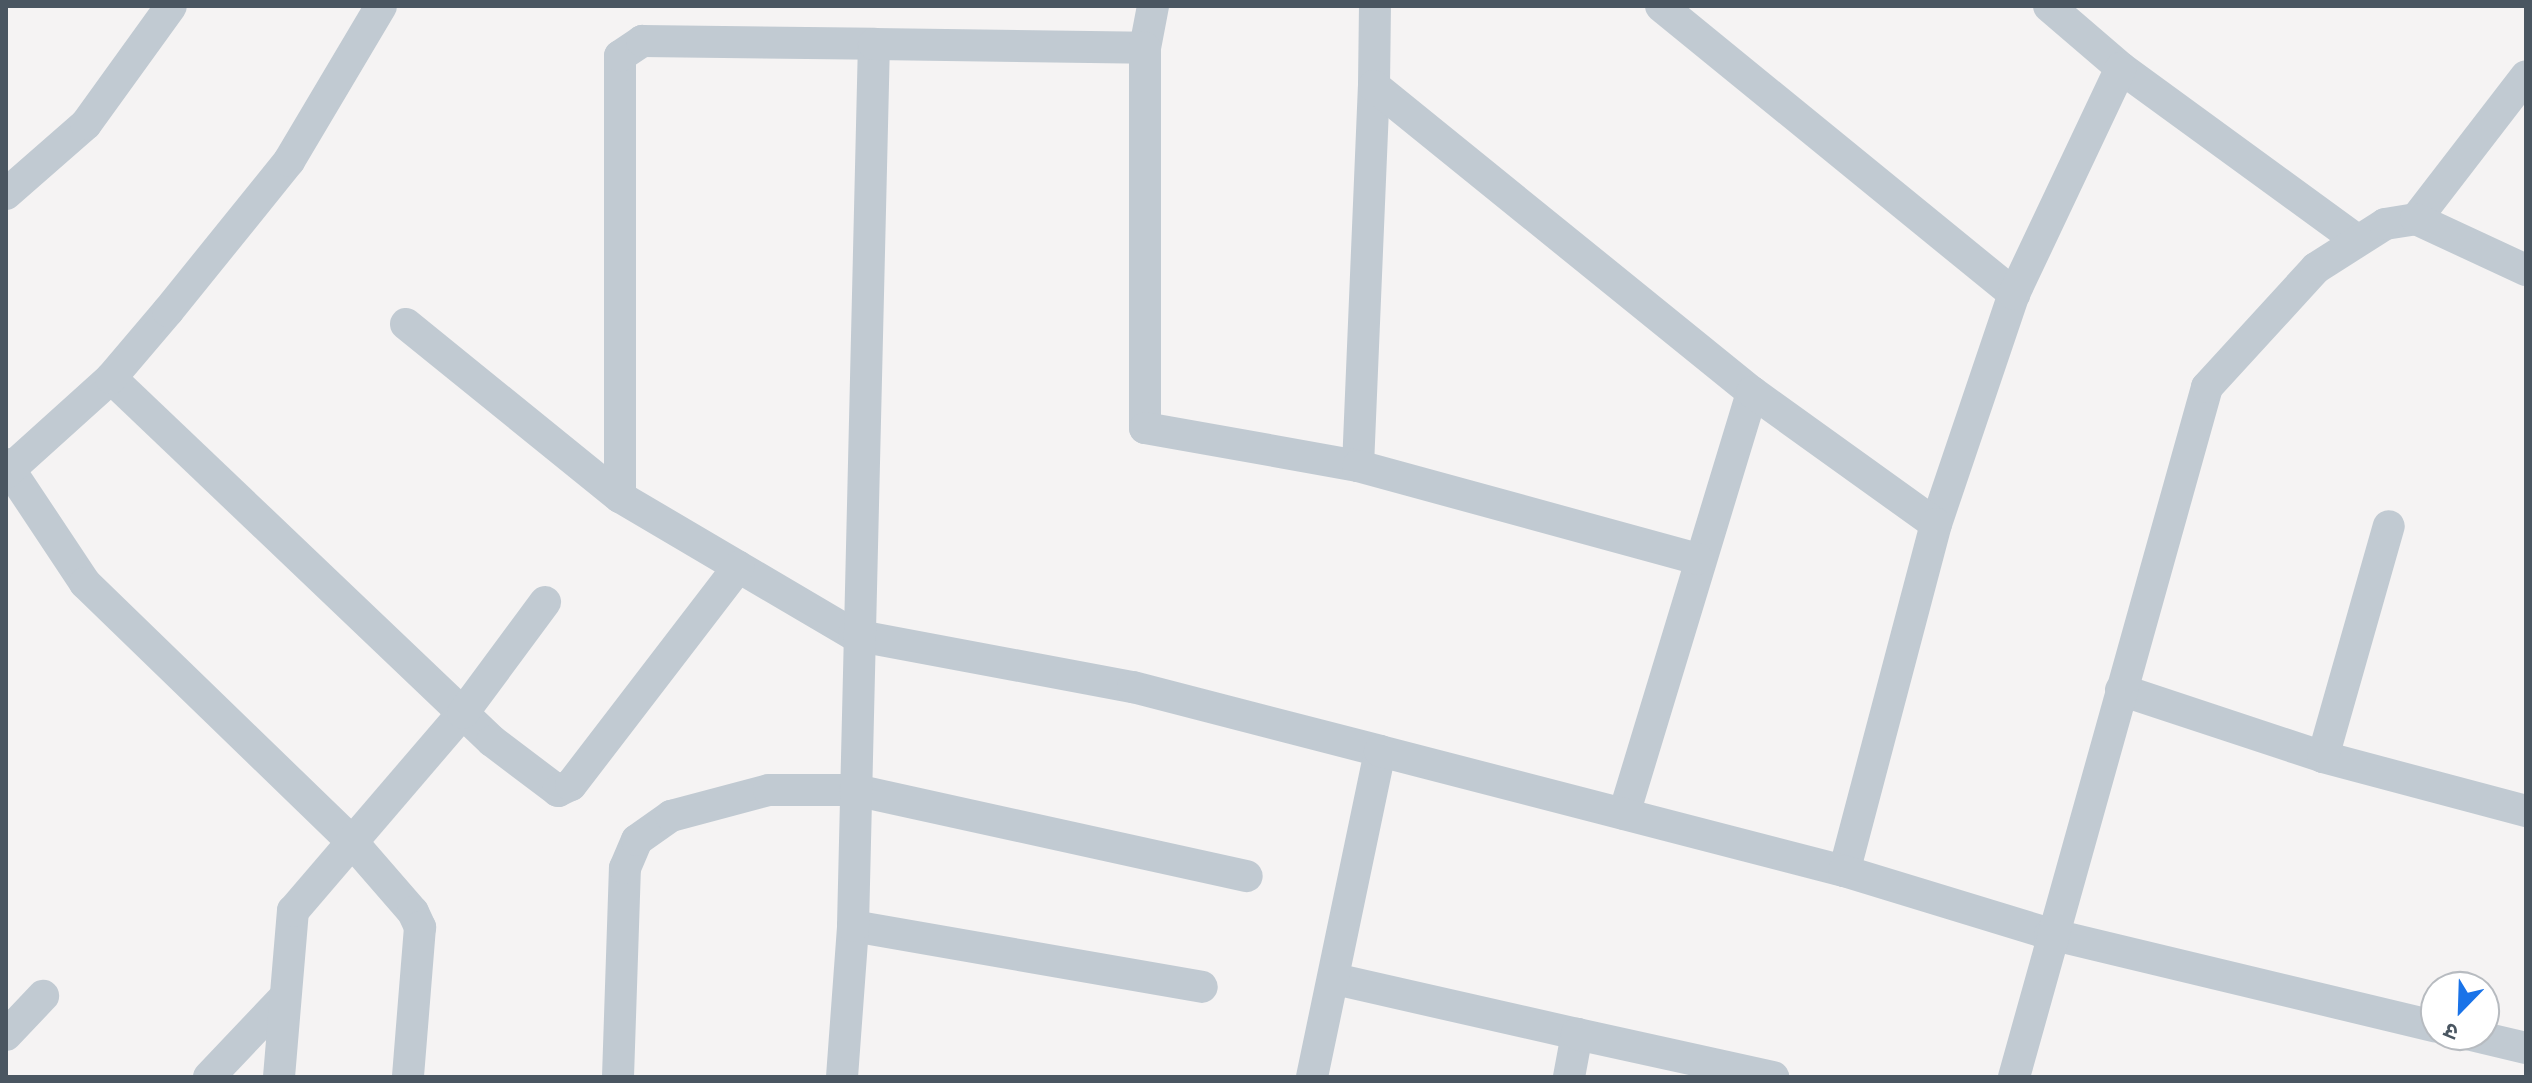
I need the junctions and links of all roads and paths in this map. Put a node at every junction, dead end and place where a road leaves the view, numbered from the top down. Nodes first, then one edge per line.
1 (171, 6) edge
2 (381, 6) edge
3 (1153, 6) edge
4 (1375, 6) edge
5 (1661, 6) edge
6 (2049, 6) edge
7 (874, 44) junction
8 (1145, 48) junction
9 (2121, 68) junction
10 (2526, 76) edge
11 (1374, 86) junction
12 (12, 180) edge
13 (2416, 219) junction
14 (2354, 238) junction
15 (2526, 270) edge
16 (2014, 294) junction
17 (406, 324) dead end
18 (111, 378) junction
19 (1752, 392) junction
20 (1358, 466) junction
21 (7, 469) edge
22 (620, 497) junction
23 (1936, 524) junction
24 (2389, 526) dead end
25 (1698, 559) junction
26 (738, 567) junction
27 (545, 602) dead end
28 (854, 635) junction
29 (2121, 690) junction
30 (463, 713) junction
31 (1380, 751) junction
32 (2323, 757) junction
33 (855, 790) junction
34 (2526, 811) edge
35 (1624, 814) junction
36 (353, 843) junction
37 (1844, 871) junction
38 (1247, 876) dead end
39 (853, 926) junction
40 (2050, 934) junction
41 (1335, 979) junction
42 (1202, 987) dead end
43 (43, 996) dead end
44 (285, 997) junction
45 (2420, 1023) edge
46 (1577, 1034) junction
47 (6, 1035) edge
48 (2500, 1042) edge
49 (2526, 1048) edge
50 (209, 1077) edge
51 (279, 1077) edge
52 (408, 1077) edge
53 (618, 1077) edge
54 (842, 1077) edge
55 (1312, 1077) edge
56 (1569, 1077) edge
57 (1773, 1077) edge
58 (2014, 1077) edge

1 - 12 street
2 - 18 street
3 - 8 street
4 - 11 street
5 - 16 street
6 - 9 street
7 - 8 street
7 - 22 street
7 - 28 street
8 - 20 street
9 - 14 street
9 - 16 street
10 - 13 street
11 - 19 street
11 - 20 street
13 - 14 street
13 - 15 street
14 - 29 street
16 - 23 street
17 - 22 street
18 - 21 street
18 - 30 street
19 - 23 street
19 - 25 street
20 - 25 street
21 - 36 street
22 - 26 street
23 - 37 street
24 - 32 street
25 - 35 street
26 - 28 street
26 - 30 street
27 - 30 street
28 - 31 street
28 - 33 street
29 - 32 street
29 - 40 street
30 - 36 street
31 - 35 street
31 - 41 street
32 - 34 street
33 - 38 street
33 - 39 street
33 - 53 street
35 - 37 street
36 - 44 street
36 - 52 street
37 - 40 street
39 - 42 street
39 - 54 street
40 - 45 street
40 - 58 street
41 - 46 street
41 - 55 street
43 - 47 street
44 - 50 street
44 - 51 street
46 - 56 street
46 - 57 street
48 - 49 street

